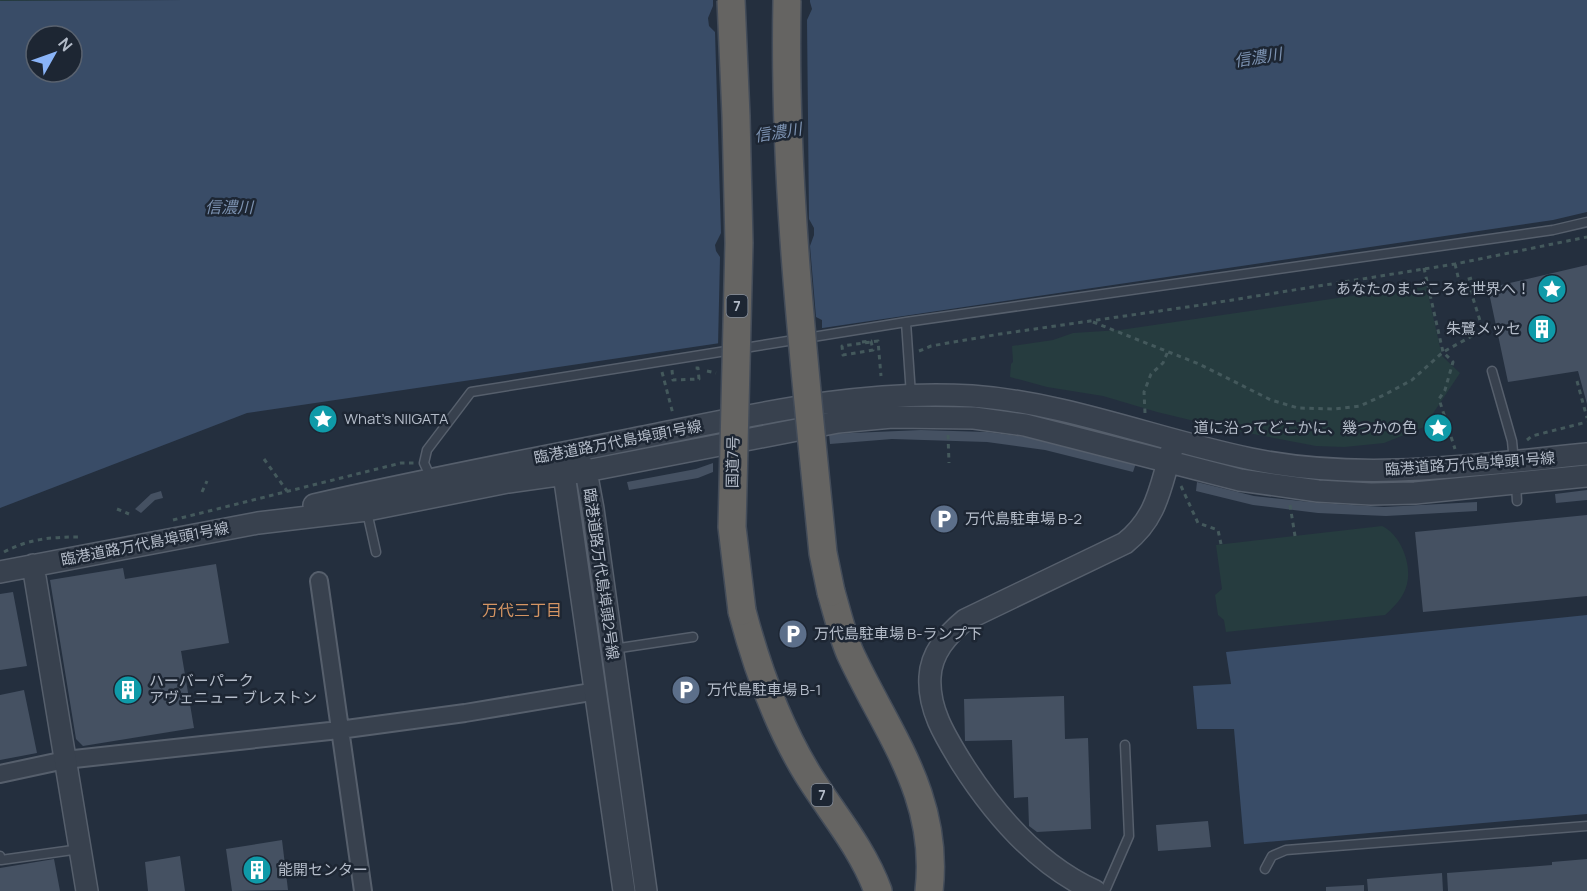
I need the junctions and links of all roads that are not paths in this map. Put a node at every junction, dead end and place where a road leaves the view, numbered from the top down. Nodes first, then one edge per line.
1 (730, 0) edge
2 (787, 0) edge
3 (1587, 222) edge
4 (906, 322) junction
5 (1492, 371) dead end
6 (911, 396) junction
7 (1175, 439) junction
8 (572, 452) junction
9 (1587, 454) edge
10 (1168, 461) junction
11 (1514, 463) junction
12 (428, 470) junction
13 (586, 471) junction
14 (564, 474) junction
15 (1587, 476) edge
16 (1516, 493) junction
17 (367, 510) junction
18 (258, 523) junction
19 (376, 552) dead end
20 (33, 565) junction
21 (0, 572) edge
22 (319, 581) dead end
23 (693, 637) dead end
24 (612, 649) junction
25 (597, 691) junction
26 (339, 730) junction
27 (1125, 746) dead end
28 (65, 760) junction
29 (0, 774) edge
30 (1587, 826) edge
31 (80, 849) junction
32 (0, 856) edge
33 (867, 864) junction
34 (1265, 869) dead end
35 (87, 891) edge
36 (363, 891) edge
37 (624, 891) edge
38 (646, 891) edge
39 (867, 891) edge
40 (878, 891) edge
41 (931, 891) edge
42 (1095, 891) edge
43 (1105, 891) edge

1 - 33 highway, 国道7号 / 7, bridge
2 - 41 highway, bridge
3 - 4 lane
4 - 6 lane
4 - 12 lane
5 - 11 lane
6 - 7 street, 臨港道路万代島埠頭1号線
6 - 8 street, 臨港道路万代島埠頭1号線
7 - 10 street
7 - 11 street, 臨港道路万代島埠頭1号線
8 - 12 street, 臨港道路万代島埠頭1号線
8 - 13 street, 臨港道路万代島埠頭2号線
8 - 14 street, 臨港道路万代島埠頭2号線
9 - 11 street, 臨港道路万代島埠頭1号線
10 - 13 street, 臨港道路万代島埠頭1号線
10 - 16 street, 臨港道路万代島埠頭1号線
10 - 42 street
11 - 16 lane
12 - 18 street, 臨港道路万代島埠頭1号線
13 - 14 street, 臨港道路万代島埠頭1号線
13 - 24 street, 臨港道路万代島埠頭2号線
14 - 17 street, 臨港道路万代島埠頭1号線
14 - 25 street, 臨港道路万代島埠頭2号線
15 - 16 street, 臨港道路万代島埠頭1号線
17 - 18 street, 臨港道路万代島埠頭1号線
17 - 19 lane
18 - 20 street, 臨港道路万代島埠頭1号線
20 - 21 street, 臨港道路万代島埠頭1号線
20 - 28 street
22 - 26 street
23 - 24 lane
24 - 38 street, 臨港道路万代島埠頭2号線
25 - 26 street
25 - 37 street, 臨港道路万代島埠頭2号線
26 - 28 street
26 - 36 street
27 - 43 lane
28 - 29 street
28 - 31 street
30 - 34 lane
31 - 32 lane
31 - 35 street
33 - 39 highway
33 - 40 highway, 国道7号 / 7

